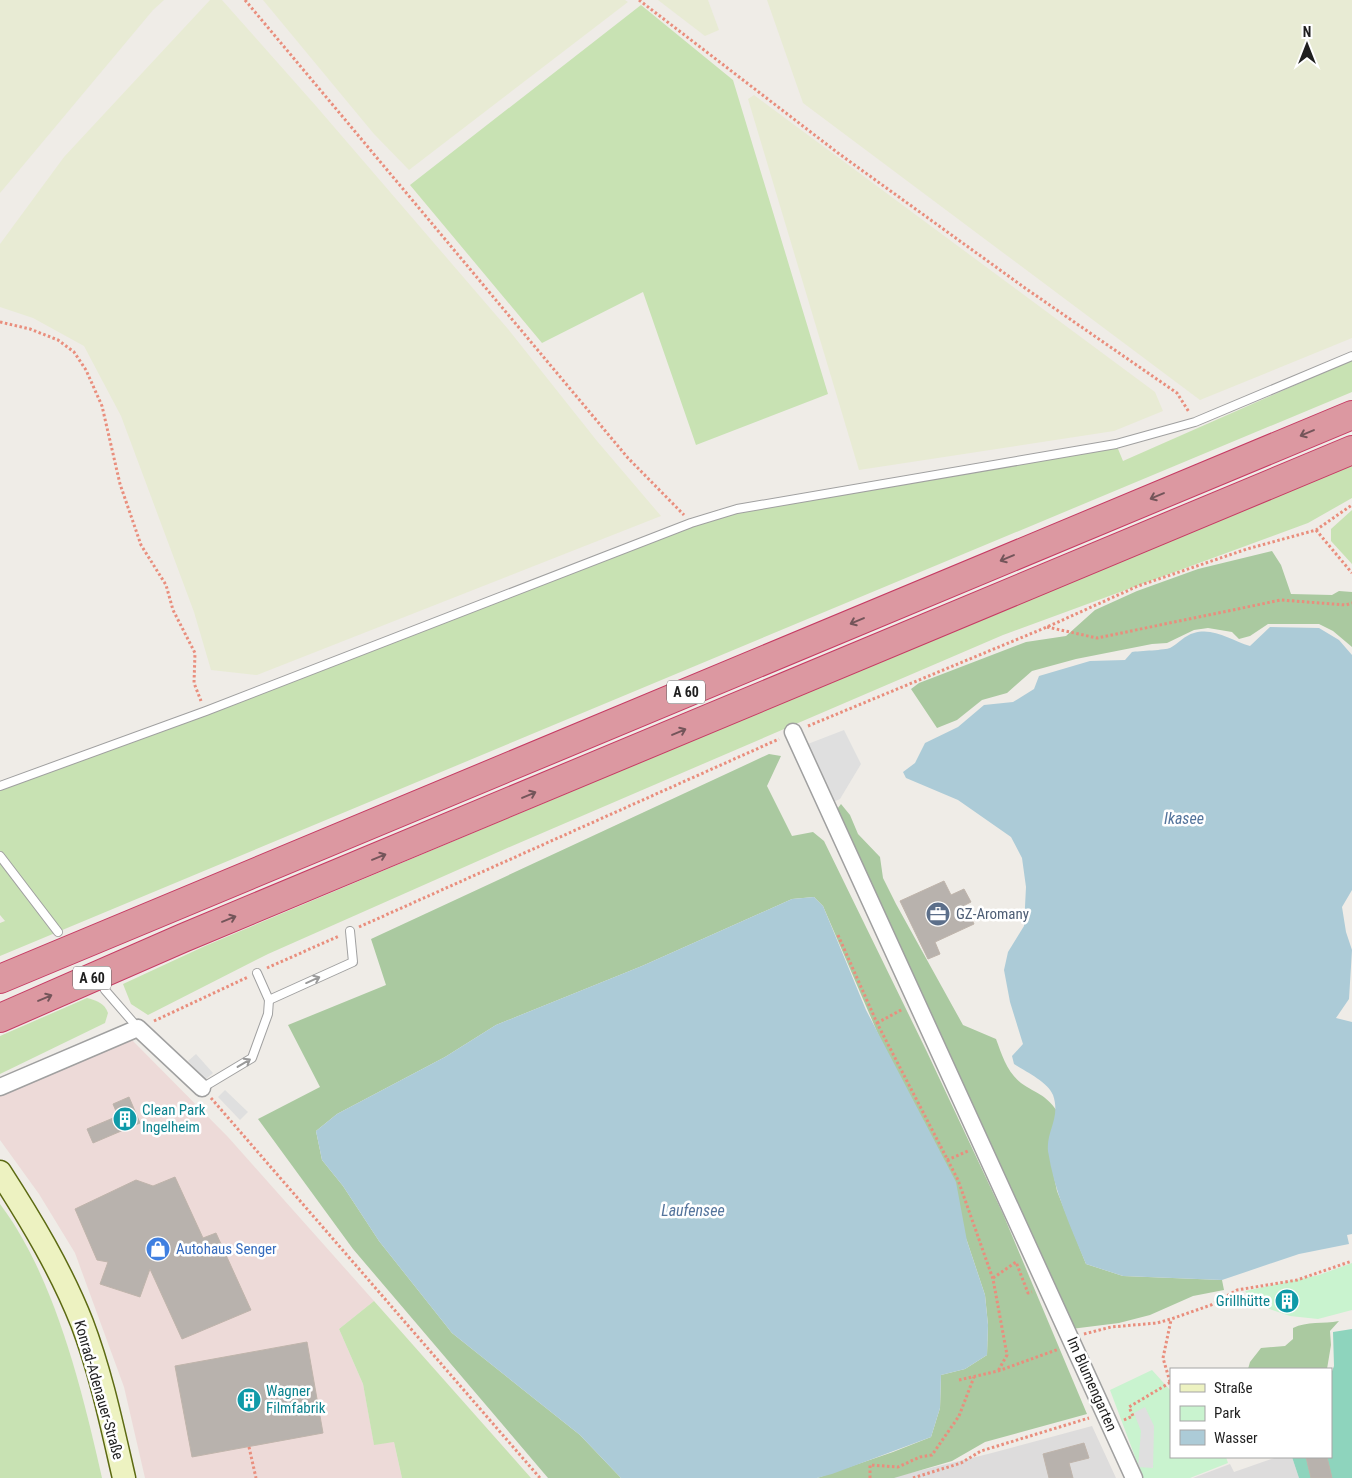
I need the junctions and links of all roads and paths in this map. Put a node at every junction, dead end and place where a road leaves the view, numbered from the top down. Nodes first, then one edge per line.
1 (245, 0) edge
2 (639, 0) edge
3 (0, 322) edge
4 (1352, 356) edge
5 (1352, 414) edge
6 (1195, 422) junction
7 (1352, 450) edge
8 (1352, 505) edge
9 (691, 523) junction
10 (1316, 530) junction
11 (1352, 572) edge
12 (1352, 603) edge
13 (1047, 627) junction
14 (206, 711) junction
15 (793, 732) junction
16 (0, 786) edge
17 (0, 856) edge
18 (350, 931) junction
19 (58, 932) dead end
20 (838, 935) dead end
21 (257, 973) junction
22 (0, 979) edge
23 (106, 990) dead end
24 (269, 1000) junction
25 (902, 1010) dead end
26 (0, 1018) edge
27 (877, 1023) junction
28 (138, 1028) junction
29 (0, 1087) edge
30 (202, 1088) junction
31 (970, 1150) dead end
32 (947, 1160) junction
33 (0, 1172) edge
34 (1352, 1261) edge
35 (1016, 1262) dead end
36 (993, 1279) junction
37 (1172, 1320) junction
38 (1073, 1341) junction
39 (998, 1371) junction
40 (974, 1377) junction
41 (960, 1380) dead end
42 (1170, 1382) edge
43 (1104, 1414) junction
44 (1133, 1416) dead end
45 (249, 1447) dead end
46 (124, 1478) edge
47 (256, 1478) edge
48 (540, 1478) edge
49 (870, 1478) edge
50 (913, 1478) edge
51 (1134, 1478) edge

1 - 9 path
2 - 6 path
3 - 14 path
4 - 6 lane
5 -> 22 highway, A 60
6 - 9 lane
26 -> 7 highway, A 60
8 - 10 path
9 - 14 lane
10 - 11 path
10 - 13 path
12 - 13 path
13 - 15 path
14 - 16 lane
15 - 18 path
15 - 38 street, Im Blumengarten
17 - 19 lane
18 - 21 path
24 -> 18 lane
20 - 27 path
21 - 24 lane
21 - 28 path
23 - 28 lane
30 -> 24 lane
25 - 27 path
27 - 32 path
28 - 29 street
28 - 30 street
30 - 48 path
31 - 32 path
32 - 36 path
33 - 46 main road, Konrad-Adenauer-Straße
34 - 37 path
35 - 36 path
36 - 39 path
37 - 38 path
37 - 42 path
38 - 39 path
38 - 43 street, Im Blumengarten
39 - 40 path
40 - 41 path
40 - 49 path
42 - 44 path
43 - 50 path
43 - 51 street, Im Blumengarten
45 - 47 path

